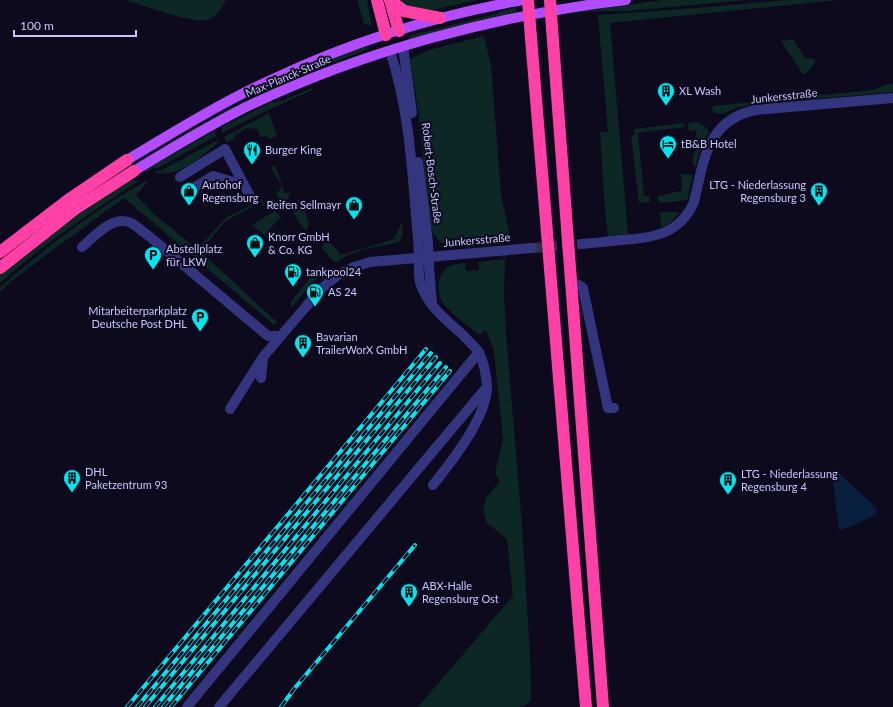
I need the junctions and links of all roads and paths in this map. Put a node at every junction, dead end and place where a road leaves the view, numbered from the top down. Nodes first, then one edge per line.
1 (377, 0) edge
2 (390, 0) edge
3 (523, 0) edge
4 (528, 0) edge
5 (550, 0) edge
6 (626, 0) edge
7 (440, 18) junction
8 (399, 31) junction
9 (386, 35) junction
10 (403, 47) junction
11 (390, 51) junction
12 (893, 98) edge
13 (127, 160) joint
14 (134, 171) joint
15 (180, 177) dead end
16 (244, 185) junction
17 (195, 187) dead end
18 (251, 198) dead end
19 (582, 244) tunnel mouth
20 (82, 247) dead end
21 (532, 248) tunnel mouth
22 (0, 252) edge
23 (424, 256) junction
24 (0, 268) edge
25 (580, 285) dead end
26 (280, 336) junction
27 (479, 352) junction
28 (263, 357) junction
29 (261, 378) dead end
30 (487, 387) junction
31 (614, 408) dead end
32 (230, 409) dead end
33 (433, 485) dead end
34 (187, 707) edge
35 (219, 707) edge
36 (586, 707) edge
37 (603, 707) edge

1 - 9 highway
2 - 7 highway
2 - 8 highway
3 - 7 main road, Max-Planck-Straße
4 - 36 highway, bridge
5 - 37 highway, bridge
6 - 10 main road, Max-Planck-Straße
7 - 8 main road, Max-Planck-Straße
8 - 9 main road, Max-Planck-Straße
8 - 10 main road
9 - 11 main road
9 - 13 main road, Max-Planck-Straße
10 - 11 main road, Max-Planck-Straße
10 - 23 street, Robert-Bosch-Straße
11 - 14 main road, Max-Planck-Straße
11 - 23 street, Robert-Bosch-Straße
12 - 19 street, Junkersstraße
13 - 22 highway, Max-Planck-Straße
14 - 24 highway, Max-Planck-Straße
15 - 16 street
16 - 17 street
16 - 18 street
20 - 26 street
21 - 23 street, Junkersstraße
23 - 26 street
23 - 27 street, Robert-Bosch-Straße
25 - 31 street
26 - 28 street
27 - 30 street, Robert-Bosch-Straße
27 - 34 street
28 - 29 street
28 - 32 street
30 - 33 street, Robert-Bosch-Straße
30 - 35 street

